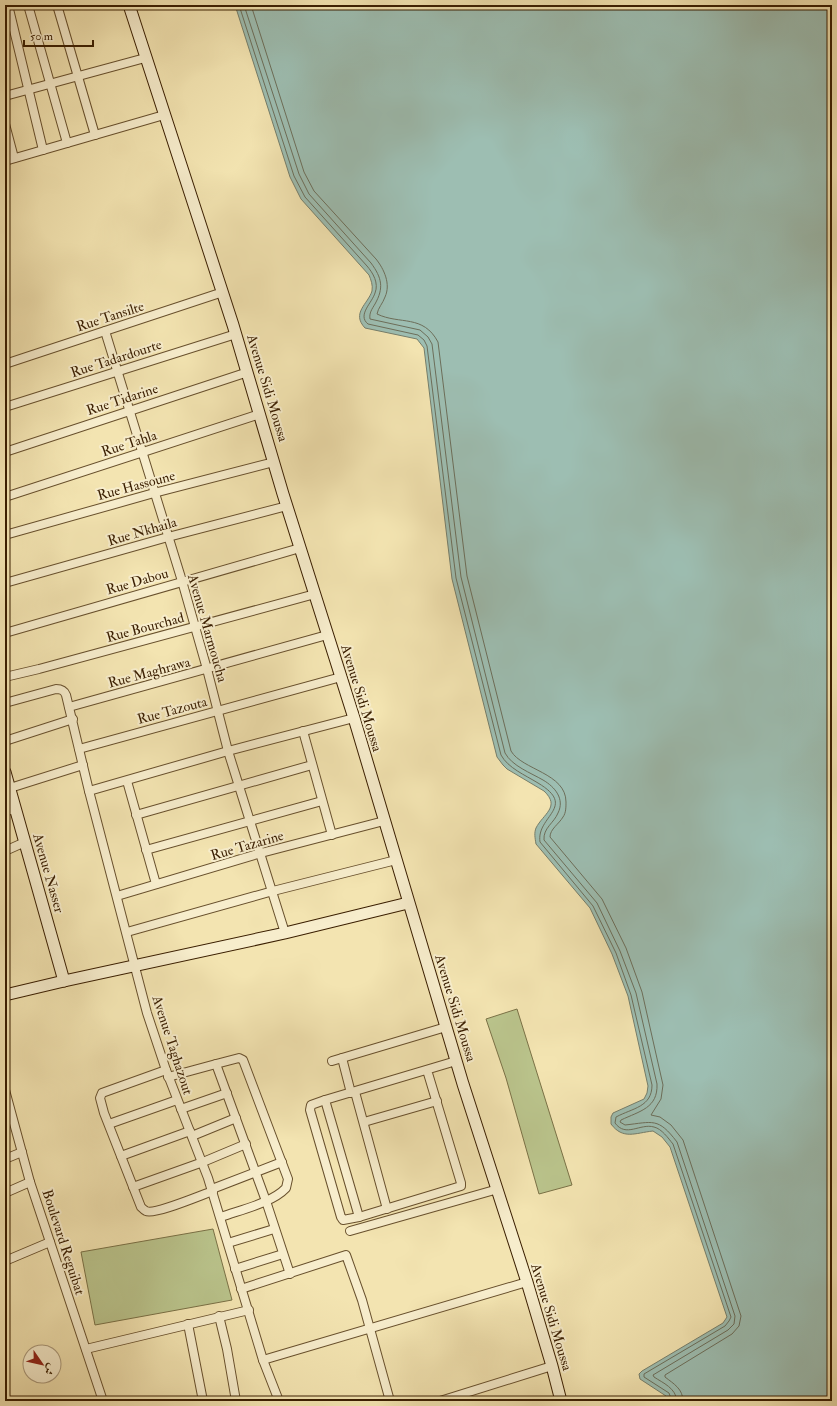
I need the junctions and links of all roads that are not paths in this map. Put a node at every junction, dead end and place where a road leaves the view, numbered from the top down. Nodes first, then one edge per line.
1 (8, 5) edge
2 (28, 5) edge
3 (57, 5) edge
4 (129, 5) edge
5 (146, 58) junction
6 (77, 76) junction
7 (50, 84) junction
8 (28, 90) junction
9 (5, 96) edge
10 (164, 115) junction
11 (5, 124) edge
12 (95, 135) junction
13 (67, 143) junction
14 (43, 150) junction
15 (14, 158) junction
16 (5, 161) edge
17 (223, 292) junction
18 (105, 331) junction
19 (236, 334) junction
20 (5, 364) edge
21 (118, 371) junction
22 (248, 372) junction
23 (5, 407) edge
24 (130, 411) junction
25 (260, 414) junction
26 (5, 452) edge
27 (142, 452) junction
28 (274, 462) junction
29 (154, 493) junction
30 (5, 498) edge
31 (287, 506) junction
32 (5, 535) edge
33 (168, 537) junction
34 (300, 548) junction
35 (182, 582) junction
36 (5, 584) edge
37 (315, 594) junction
38 (195, 627) junction
39 (5, 633) edge
40 (327, 635) junction
41 (207, 669) junction
42 (5, 677) edge
43 (341, 677) junction
44 (5, 703) edge
45 (69, 707) junction
46 (218, 711) junction
47 (354, 718) junction
48 (73, 719) junction
49 (303, 731) junction
50 (5, 741) edge
51 (79, 749) junction
52 (228, 751) junction
53 (83, 764) junction
54 (312, 765) junction
55 (7, 779) edge
56 (127, 781) junction
57 (239, 785) junction
58 (89, 791) junction
59 (322, 801) junction
60 (10, 810) edge
61 (136, 815) junction
62 (250, 821) junction
63 (384, 821) junction
64 (332, 835) junction
65 (25, 842) junction
66 (146, 850) junction
67 (5, 851) edge
68 (261, 853) junction
69 (396, 860) junction
70 (156, 884) junction
71 (273, 892) junction
72 (117, 896) junction
73 (408, 903) junction
74 (127, 932) junction
75 (285, 934) junction
76 (135, 967) junction
77 (64, 981) junction
78 (5, 995) edge
79 (446, 1027) junction
80 (342, 1058) junction
81 (332, 1061) dead end
82 (456, 1061) junction
83 (216, 1064) junction
84 (427, 1070) junction
85 (167, 1073) junction
86 (5, 1090) edge
87 (353, 1092) junction
88 (227, 1093) junction
89 (177, 1100) junction
90 (325, 1100) junction
91 (437, 1101) junction
92 (181, 1109) junction
93 (8, 1110) edge
94 (236, 1118) junction
95 (364, 1122) junction
96 (109, 1124) junction
97 (191, 1134) junction
98 (246, 1144) junction
99 (22, 1152) junction
100 (121, 1156) junction
101 (5, 1159) edge
102 (203, 1162) junction
103 (282, 1162) junction
104 (255, 1173) junction
105 (30, 1182) junction
106 (133, 1187) junction
107 (498, 1189) junction
108 (212, 1190) junction
109 (5, 1194) edge
110 (266, 1201) junction
111 (387, 1209) junction
112 (221, 1217) junction
113 (360, 1217) junction
114 (274, 1229) junction
115 (350, 1231) dead end
116 (50, 1242) junction
117 (228, 1243) junction
118 (283, 1254) junction
119 (5, 1261) edge
120 (236, 1269) junction
121 (290, 1274) junction
122 (527, 1282) junction
123 (242, 1289) junction
124 (249, 1310) junction
125 (219, 1316) junction
126 (188, 1324) junction
127 (370, 1328) junction
128 (86, 1349) junction
129 (263, 1360) junction
130 (552, 1366) junction
131 (103, 1401) edge
132 (203, 1401) edge
133 (236, 1401) edge
134 (279, 1401) edge
135 (390, 1401) edge
136 (440, 1401) edge
137 (561, 1401) edge

1 - 8 street
2 - 7 street
3 - 6 street
4 - 5 street, Avenue Sidi Moussa
5 - 6 street
5 - 10 street, Avenue Sidi Moussa
6 - 7 street
6 - 12 street
7 - 8 street
7 - 13 street
8 - 9 street
8 - 14 street
10 - 12 street
10 - 17 street, Avenue Sidi Moussa
11 - 15 street
12 - 13 street
13 - 14 street
14 - 15 street
15 - 16 street
17 - 18 street, Rue Tansilte
17 - 19 street, Avenue Sidi Moussa
18 - 20 street, Rue Tansilte
18 - 21 street, Avenue Marmoucha
19 - 21 street, Rue Tadardourte
19 - 22 street, Avenue Sidi Moussa
21 - 23 street, Rue Tadardourte
21 - 24 street, Avenue Marmoucha
22 - 24 street, Rue Tidarine
22 - 25 street, Avenue Sidi Moussa
24 - 26 street, Rue Tidarine
24 - 27 street, Avenue Marmoucha
25 - 27 street, Rue Tahla
25 - 28 street, Avenue Sidi Moussa
27 - 29 street, Avenue Marmoucha
27 - 30 street, Rue Tahla
28 - 29 street, Rue Hassoune
28 - 31 street, Avenue Sidi Moussa
29 - 32 street, Rue Hassoune
29 - 33 street, Avenue Marmoucha
31 - 33 street, Rue Nkhaila
31 - 34 street, Avenue Sidi Moussa
33 - 35 street, Avenue Marmoucha
33 - 36 street, Rue Nkhaila
34 - 35 street, Rue Dabou
34 - 37 street, Avenue Sidi Moussa
35 - 38 street, Avenue Marmoucha
35 - 39 street, Rue Dabou
37 - 38 street, Rue Bourchad
37 - 40 street, Avenue Sidi Moussa
38 - 41 street, Avenue Marmoucha
38 - 42 street, Rue Bourchad
40 - 41 street, Rue Maghrawa
40 - 43 street, Avenue Sidi Moussa
41 - 45 street, Rue Maghrawa
41 - 46 street, Avenue Marmoucha
43 - 46 street, Rue Tazouta
43 - 47 street, Avenue Sidi Moussa
44 - 45 street, Avenue Taghazout
45 - 48 street, Avenue Taghazout
46 - 51 street, Rue Tazouta
46 - 52 street, Avenue Marmoucha
47 - 49 street
47 - 63 street, Avenue Sidi Moussa
48 - 50 street
48 - 51 street, Avenue Taghazout
49 - 52 street
49 - 54 street
51 - 53 street, Avenue Taghazout
52 - 56 street
52 - 57 street, Avenue Marmoucha
53 - 55 street
53 - 58 street, Avenue Taghazout
54 - 57 street
54 - 59 street
55 - 60 street, Avenue Nasser
56 - 58 street
56 - 61 street
57 - 61 street
57 - 62 street, Avenue Marmoucha
58 - 72 street, Avenue Taghazout
59 - 62 street
59 - 64 street
60 - 65 street, Avenue Nasser
61 - 66 street
62 - 66 street
62 - 68 street, Avenue Marmoucha
63 - 64 street, Rue Tazarine
63 - 69 street, Avenue Sidi Moussa
64 - 68 street, Rue Tazarine
65 - 67 street
65 - 77 street, Avenue Nasser
66 - 70 street
68 - 70 street, Rue Tazarine
68 - 71 street, Avenue Marmoucha
69 - 71 street
69 - 73 street, Avenue Sidi Moussa
70 - 72 street, Rue Tazarine
71 - 74 street
71 - 75 street, Avenue Marmoucha
72 - 74 street, Avenue Taghazout
73 - 75 street
73 - 79 street, Avenue Sidi Moussa
74 - 76 street, Avenue Taghazout
75 - 76 street
76 - 77 street
76 - 85 street, Avenue Taghazout
77 - 78 street
79 - 80 street
79 - 82 street, Avenue Sidi Moussa
80 - 81 street
80 - 87 street
82 - 84 street
82 - 107 street, Avenue Sidi Moussa
83 - 85 street
83 - 88 street
83 - 103 street
84 - 87 street
84 - 91 street
85 - 89 street, Avenue Taghazout
85 - 96 street
86 - 93 street, Boulevard Reguibat
87 - 90 street
87 - 95 street
88 - 92 street
88 - 94 street
89 - 92 street, Avenue Taghazout
89 - 96 street
90 - 113 street
90 - 113 street
91 - 95 street
91 - 111 street
92 - 97 street, Avenue Taghazout
93 - 99 street, Boulevard Reguibat
94 - 97 street
94 - 98 street
95 - 111 street
96 - 100 street
97 - 100 street
97 - 102 street, Avenue Taghazout
98 - 102 street
98 - 104 street
99 - 101 street
99 - 105 street, Boulevard Reguibat
100 - 106 street
102 - 106 street
102 - 108 street, Avenue Taghazout
103 - 104 street
103 - 110 street
104 - 108 street
104 - 110 street
105 - 109 street
105 - 116 street, Boulevard Reguibat
106 - 108 street
107 - 115 street
107 - 122 street, Avenue Sidi Moussa
108 - 112 street, Avenue Taghazout
110 - 112 street
110 - 114 street
111 - 113 street
112 - 117 street, Avenue Taghazout
114 - 117 street
114 - 118 street
116 - 119 street
116 - 128 street, Boulevard Reguibat
117 - 120 street, Avenue Taghazout
118 - 120 street
118 - 121 street
120 - 123 street, Avenue Taghazout
121 - 123 street
121 - 127 street
122 - 127 street
122 - 130 street, Avenue Sidi Moussa
123 - 124 street, Avenue Taghazout
124 - 125 street
124 - 129 street, Avenue Taghazout
125 - 126 street
125 - 133 street
126 - 128 street
126 - 132 street
127 - 129 street
127 - 135 street
128 - 131 street, Boulevard Reguibat
129 - 134 street, Avenue Taghazout
130 - 136 street
130 - 137 street, Avenue Sidi Moussa

